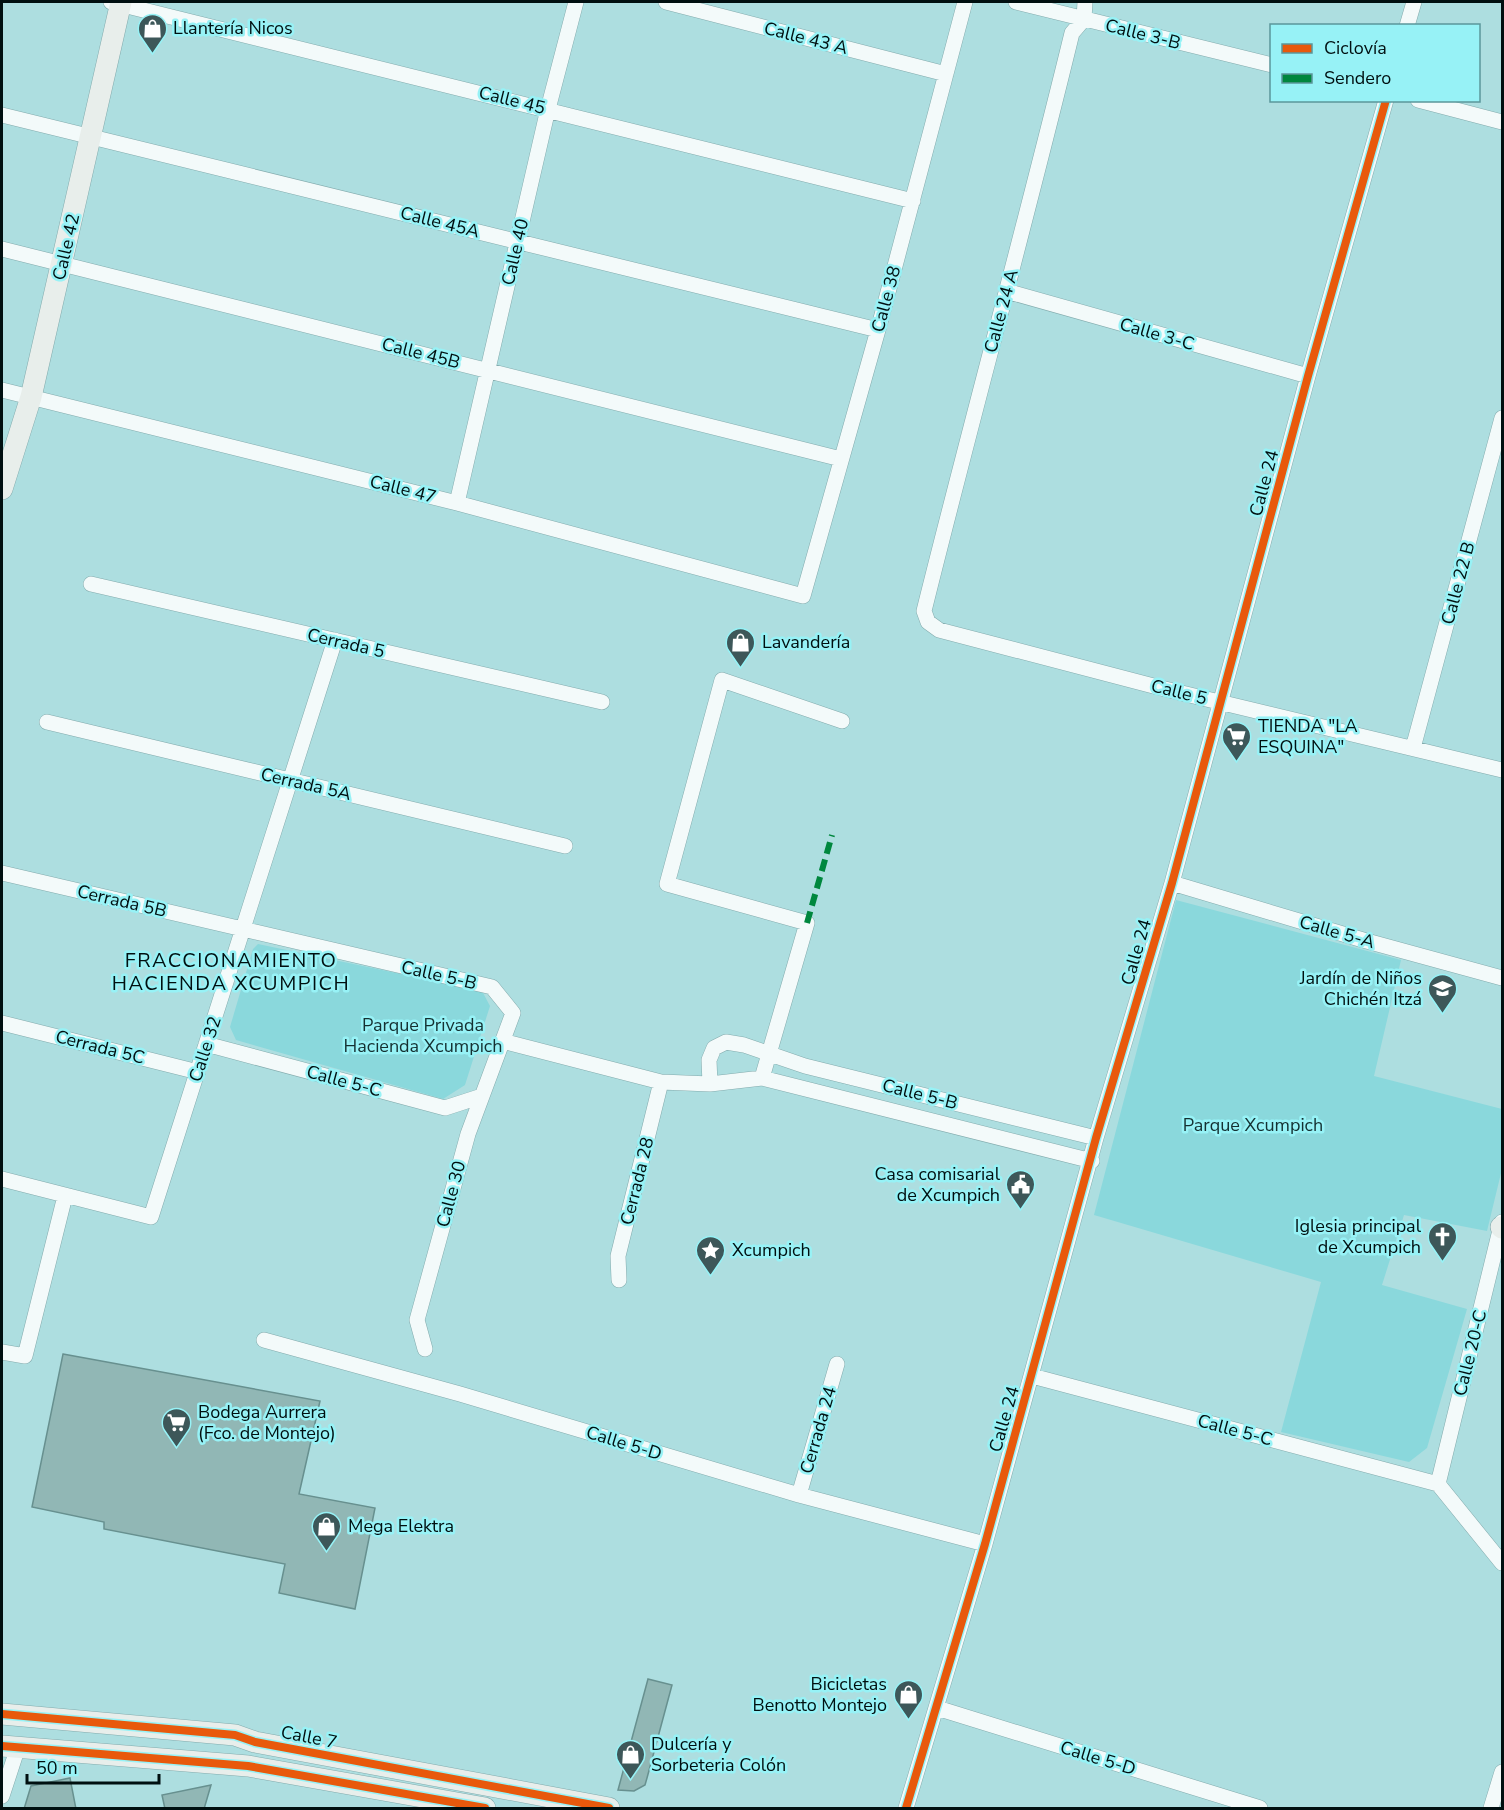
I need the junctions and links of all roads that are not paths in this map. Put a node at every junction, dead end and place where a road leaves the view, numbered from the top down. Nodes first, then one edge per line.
1 (117, 2) edge
2 (576, 2) edge
3 (666, 2) edge
4 (965, 2) edge
5 (1016, 2) edge
6 (1085, 2) edge
7 (1414, 2) edge
8 (1084, 19) junction
9 (1408, 24) edge
10 (1270, 65) edge
11 (946, 74) junction
12 (1385, 102) edge
13 (1426, 102) edge
14 (548, 109) junction
15 (2, 115) edge
16 (1503, 122) edge
17 (91, 137) junction
18 (913, 201) junction
19 (517, 241) junction
20 (2, 249) edge
21 (62, 264) junction
22 (1006, 291) junction
23 (878, 330) junction
24 (488, 370) junction
25 (1308, 376) junction
26 (2, 390) edge
27 (31, 397) junction
28 (1503, 418) edge
29 (841, 459) junction
30 (2, 489) edge
31 (457, 502) junction
32 (91, 584) dead end
33 (802, 596) joint
34 (928, 622) joint
35 (335, 640) junction
36 (602, 702) dead end
37 (1221, 702) junction
38 (842, 721) dead end
39 (47, 722) dead end
40 (1413, 748) junction
41 (1503, 770) edge
42 (290, 780) junction
43 (565, 846) dead end
44 (2, 873) edge
45 (1172, 883) junction
46 (243, 929) junction
47 (1503, 978) edge
48 (2, 1023) edge
49 (502, 1041) junction
50 (206, 1044) junction
51 (768, 1054) junction
52 (198, 1072) junction
53 (762, 1078) junction
54 (662, 1083) junction
55 (710, 1084) junction
56 (482, 1096) junction
57 (1096, 1138) junction
58 (1092, 1161) junction
59 (2, 1179) edge
60 (65, 1196) junction
61 (1502, 1226) edge
62 (618, 1281) dead end
63 (264, 1340) dead end
64 (425, 1349) dead end
65 (2, 1352) edge
66 (837, 1364) dead end
67 (1032, 1376) junction
68 (1438, 1484) junction
69 (799, 1495) junction
70 (985, 1544) junction
71 (1503, 1563) edge
72 (937, 1708) junction
73 (2, 1714) edge
74 (135, 1726) junction
75 (10, 1746) edge
76 (130, 1756) junction
77 (1503, 1772) edge
78 (2, 1796) edge
79 (485, 1809) edge
80 (609, 1809) edge
81 (906, 1809) edge
82 (1260, 1809) edge
83 (1491, 1809) edge

1 - 14 street, Calle 45
1 - 17 main road, Calle 42
2 - 14 street, Calle 40
3 - 11 street, Calle 43 A
4 - 11 street, Calle 38
5 - 8 street, Calle 3-B
6 - 8 street, Calle 24 A
7 - 9 street
8 - 10 street, Calle 3-B
8 - 22 street, Calle 24 A
11 - 18 street, Calle 38
12 - 25 street, Calle 24
13 - 16 street
14 - 18 street, Calle 45
14 - 19 street, Calle 40
15 - 17 street, Calle 45A
17 - 19 street, Calle 45A
17 - 21 main road, Calle 42
18 - 23 street, Calle 38
19 - 23 street, Calle 45A
19 - 24 street, Calle 40
20 - 21 street, Calle 45B
21 - 24 street, Calle 45B
21 - 27 main road, Calle 42
22 - 25 street, Calle 3-C
22 - 34 street, Calle 24 A
23 - 29 street, Calle 38
24 - 29 street, Calle 45B
24 - 31 street, Calle 40
25 - 37 street, Calle 24
26 - 27 street, Calle 47
27 - 30 main road, Calle 42
27 - 31 street, Calle 47
28 - 40 street, Calle 22 B
29 - 33 street, Calle 38
31 - 33 street, Calle 47
32 - 35 street, Cerrada 5
34 - 37 street, Calle 5
35 - 36 street, Cerrada 5
35 - 42 street, Calle 32
37 - 40 street, Calle 5
37 - 45 street, Calle 24
38 - 51 street
39 - 42 street, Cerrada 5A
40 - 41 street, Calle 5
42 - 43 street, Cerrada 5A
42 - 46 street, Calle 32
44 - 46 street, Cerrada 5B
45 - 47 street, Calle 5-A
45 - 57 street, Calle 24
46 - 49 street, Calle 5-B
46 - 50 street, Calle 32
48 - 52 street, Cerrada 5C
49 - 54 street, Calle 5-B
49 - 56 street, Calle 30
50 - 52 street, Calle 32
50 - 56 street, Calle 5-C
51 - 53 street
51 - 55 street, Calle 5-B
51 - 57 street, Calle 5-B
52 - 60 street, Calle 32
53 - 55 street, Calle 5-B
53 - 58 street, Calle 5-B
54 - 55 street, Calle 5-B
54 - 62 street, Cerrada 28
56 - 64 street, Calle 30
57 - 58 street, Calle 24
58 - 67 street, Calle 24
59 - 60 street
60 - 65 street
61 - 68 street, Calle 20-C
63 - 69 street, Calle 5-D
66 - 69 street, Cerrada 24
67 - 68 street, Calle 5-C
67 - 70 street, Calle 24
68 - 71 street
69 - 70 street, Calle 5-D
70 - 72 street, Calle 24
72 - 81 street, Calle 24
72 - 82 street, Calle 5-D
73 - 74 main road, Calle 7
74 - 76 main road
74 - 80 main road, Calle 7
75 - 76 main road
75 - 78 street
76 - 79 main road
77 - 83 street

